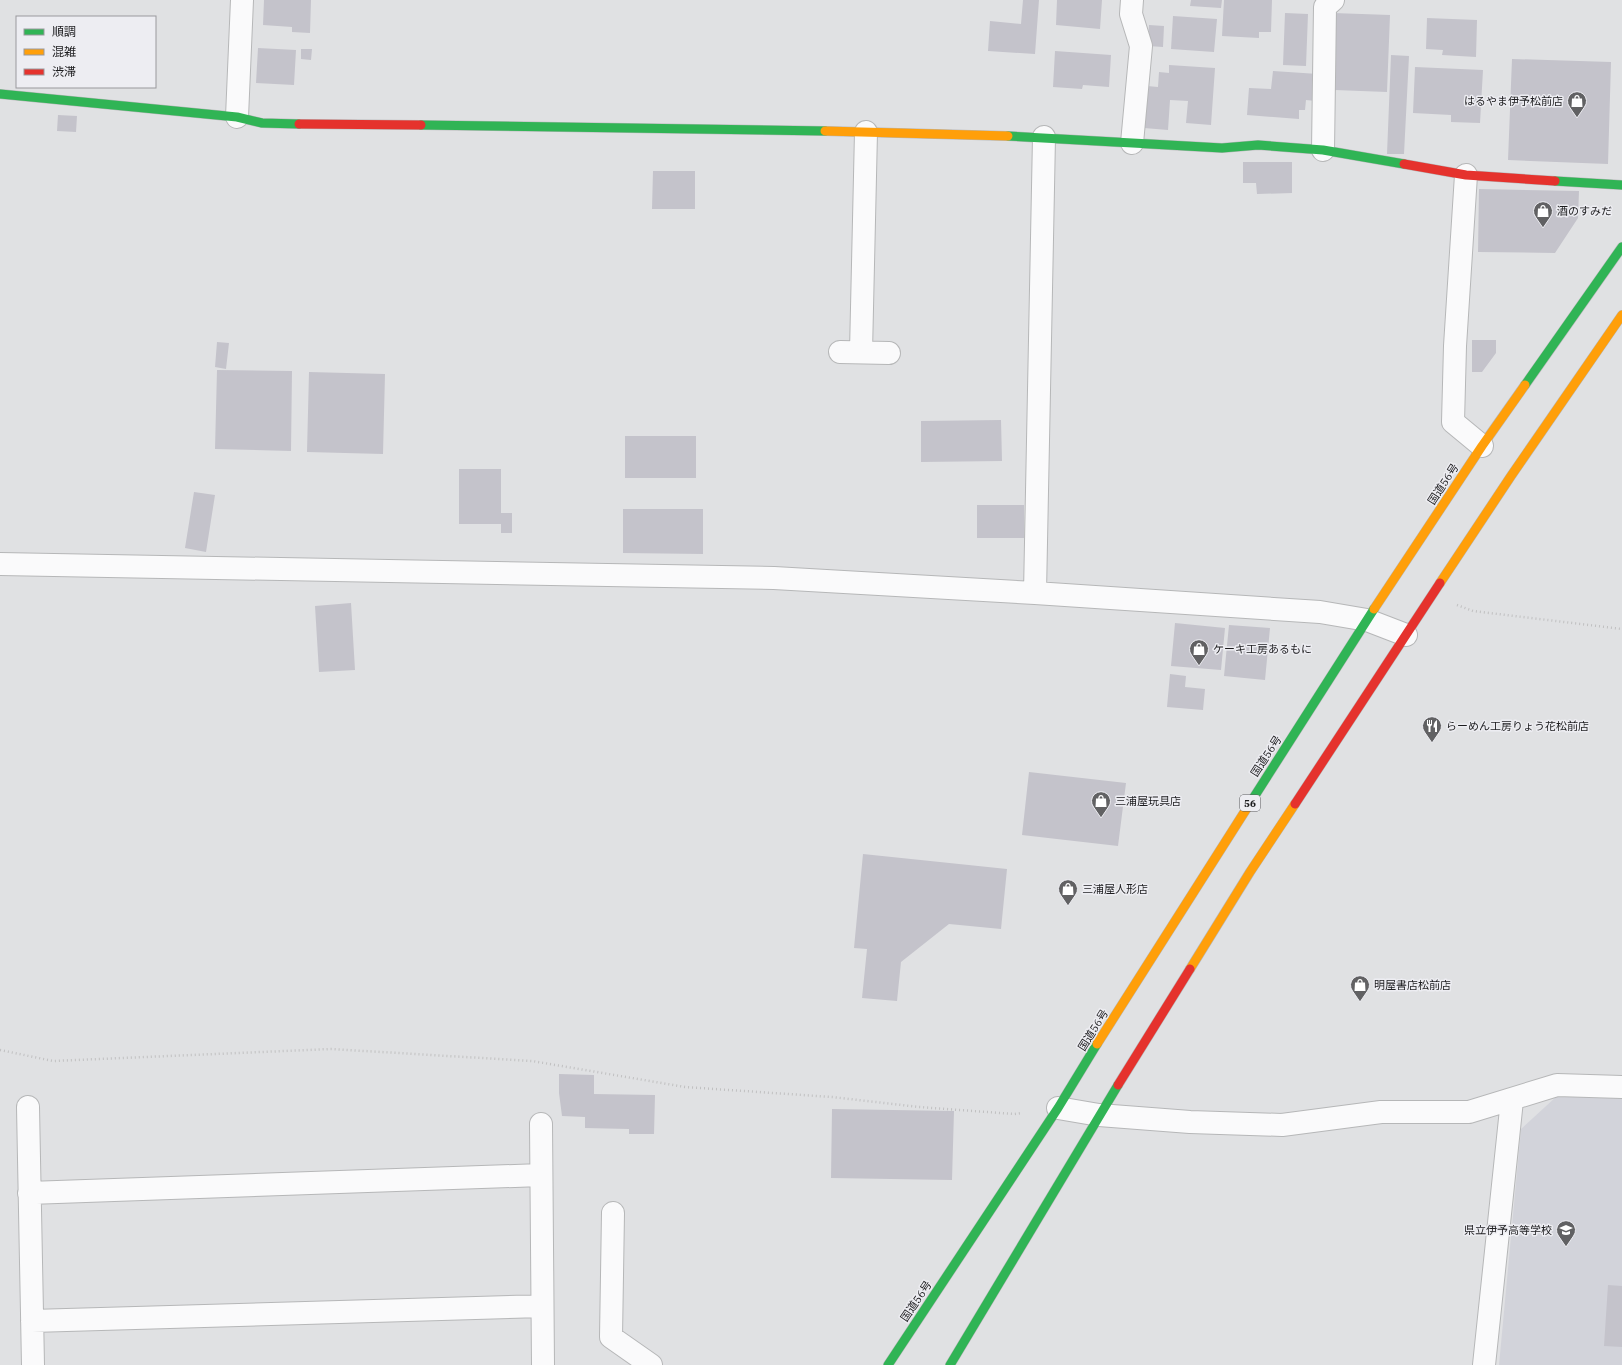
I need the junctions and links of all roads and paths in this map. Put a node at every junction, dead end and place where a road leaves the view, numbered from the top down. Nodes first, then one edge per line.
1 (242, 0) edge
2 (1132, 0) edge
3 (1333, 0) edge
4 (0, 94) edge
5 (237, 117) junction
6 (866, 132) junction
7 (1044, 137) junction
8 (1132, 143) junction
9 (1323, 150) junction
10 (1466, 176) junction
11 (1622, 185) edge
12 (1622, 247) edge
13 (1622, 315) edge
14 (889, 353) dead end
15 (1482, 446) junction
16 (0, 564) edge
17 (1035, 593) junction
18 (1432, 596) junction
19 (1367, 620) junction
20 (1622, 629) edge
21 (1406, 635) junction
22 (0, 1050) edge
23 (1622, 1087) edge
24 (1512, 1100) junction
25 (28, 1107) dead end
26 (1058, 1108) junction
27 (1099, 1115) junction
28 (541, 1124) dead end
29 (541, 1175) junction
30 (29, 1193) junction
31 (613, 1212) dead end
32 (542, 1306) junction
33 (32, 1321) junction
34 (33, 1365) edge
35 (543, 1365) edge
36 (651, 1365) edge
37 (888, 1365) edge
38 (950, 1365) edge
39 (1484, 1365) edge

1 - 5 street
2 - 8 street
3 - 9 street
4 - 5 main road
5 - 6 main road
6 - 7 main road
6 - 14 street
7 - 8 main road
7 - 17 street
8 - 9 main road
9 - 10 main road
10 - 11 main road
10 - 15 street
12 - 15 main road, 国道56号 / 56
13 - 18 main road
15 - 19 main road, 国道56号 / 56
16 - 17 street
17 - 19 street
18 - 20 path
18 - 21 main road
19 - 21 street
19 - 26 main road, 国道56号 / 56
21 - 27 main road
22 - 26 path
23 - 24 street
24 - 27 street
24 - 39 street
25 - 30 street
26 - 27 street
26 - 37 main road, 国道56号 / 56
27 - 38 main road
28 - 29 street
29 - 30 street
29 - 32 street
30 - 33 street
31 - 36 street
32 - 33 street
32 - 35 street
33 - 34 street

